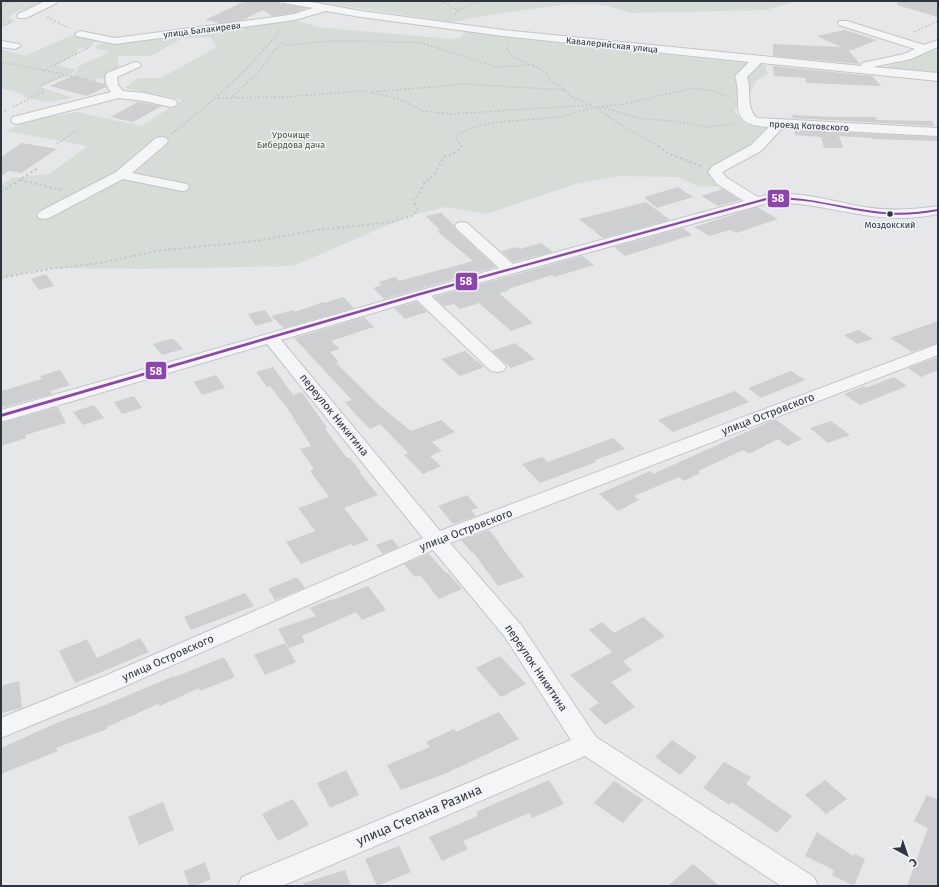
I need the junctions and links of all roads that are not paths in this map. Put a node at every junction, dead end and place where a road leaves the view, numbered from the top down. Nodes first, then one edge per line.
1 (53, 1) edge
2 (288, 1) edge
3 (324, 8) junction
4 (32, 11) junction
5 (43, 14) road end
6 (22, 16) dead end
7 (843, 22) dead end
8 (80, 34) road end
9 (938, 43) edge
10 (1, 44) edge
11 (15, 46) dead end
12 (925, 49) junction
13 (758, 60) junction
14 (135, 65) dead end
15 (839, 67) junction
16 (938, 77) edge
17 (119, 94) junction
18 (171, 103) dead end
19 (17, 120) dead end
20 (779, 124) junction
21 (938, 132) edge
22 (161, 141) road end
23 (121, 175) junction
24 (182, 187) dead end
25 (754, 201) junction
26 (930, 212) edge
27 (44, 215) dead end
28 (938, 221) edge
29 (462, 226) dead end
30 (510, 269) junction
31 (420, 294) junction
32 (271, 338) junction
33 (938, 349) edge
34 (497, 367) dead end
35 (1, 416) edge
36 (436, 540) junction
37 (1, 728) edge
38 (587, 744) junction
39 (252, 886) edge
40 (804, 886) edge

1 - 4 street
2 - 3 street, Кавалерийская улица
3 - 8 street, улица Балакирева
3 - 13 street, Кавалерийская улица
4 - 5 street
4 - 6 street
7 - 12 street
9 - 12 street
10 - 11 street
12 - 15 street
13 - 15 street, Кавалерийская улица
13 - 20 street, проезд Котовского
14 - 17 street
15 - 16 street, Кавалерийская улица
17 - 18 street
17 - 19 street
20 - 21 street, проезд Котовского
20 - 25 street
22 - 23 street
23 - 24 street
23 - 27 street
25 - 26 street
25 - 30 street
26 - 28 street
29 - 30 street
30 - 31 street
31 - 32 street
31 - 34 street
32 - 35 street
32 - 36 street, переулок Никитина
33 - 36 street, улица Островского
36 - 37 street, улица Островского
36 - 38 street, переулок Никитина
38 - 39 street, улица Степана Разина
38 - 40 street, переулок Никитина

